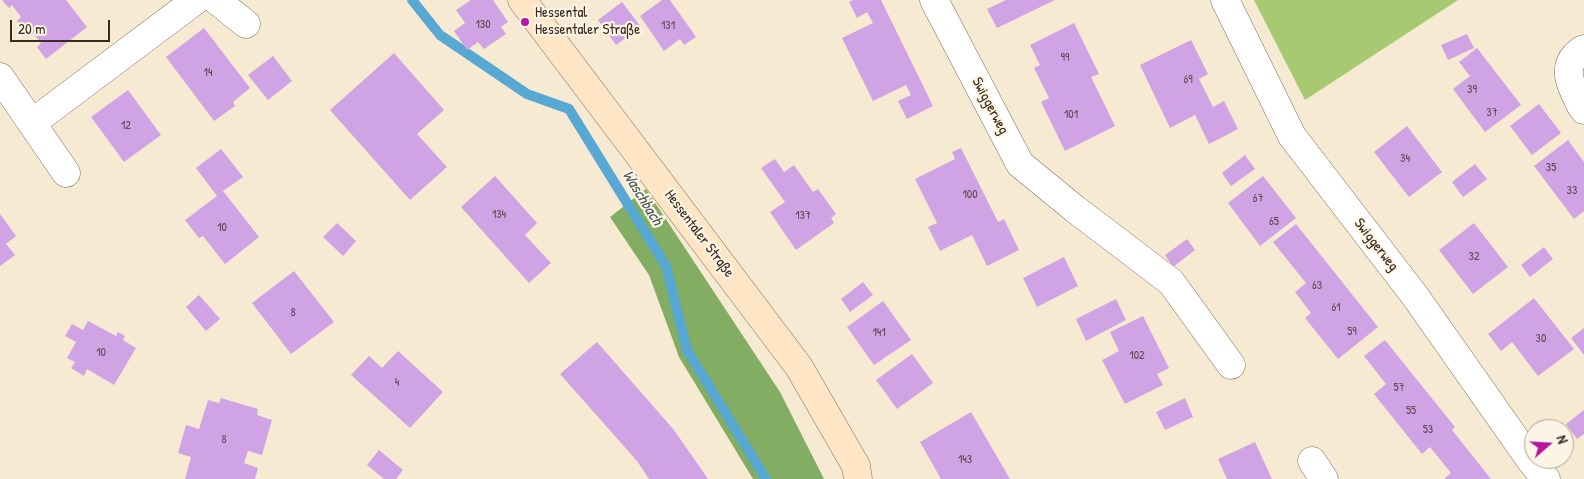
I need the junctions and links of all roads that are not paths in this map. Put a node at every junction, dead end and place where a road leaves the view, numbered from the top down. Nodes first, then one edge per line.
1 (196, 0) edge
2 (216, 0) edge
3 (522, 0) edge
4 (934, 0) edge
5 (1225, 0) edge
6 (246, 24) dead end
7 (1584, 49) edge
8 (0, 77) edge
9 (1584, 110) edge
10 (32, 123) junction
11 (66, 173) dead end
12 (1231, 365) dead end
13 (858, 479) edge
14 (1546, 479) edge

1 - 10 street
2 - 6 street
3 - 13 main road, Hessentaler Straße
4 - 12 street, Swiggerweg
5 - 14 street, Swiggerweg
7 - 9 street
8 - 10 street
10 - 11 street

